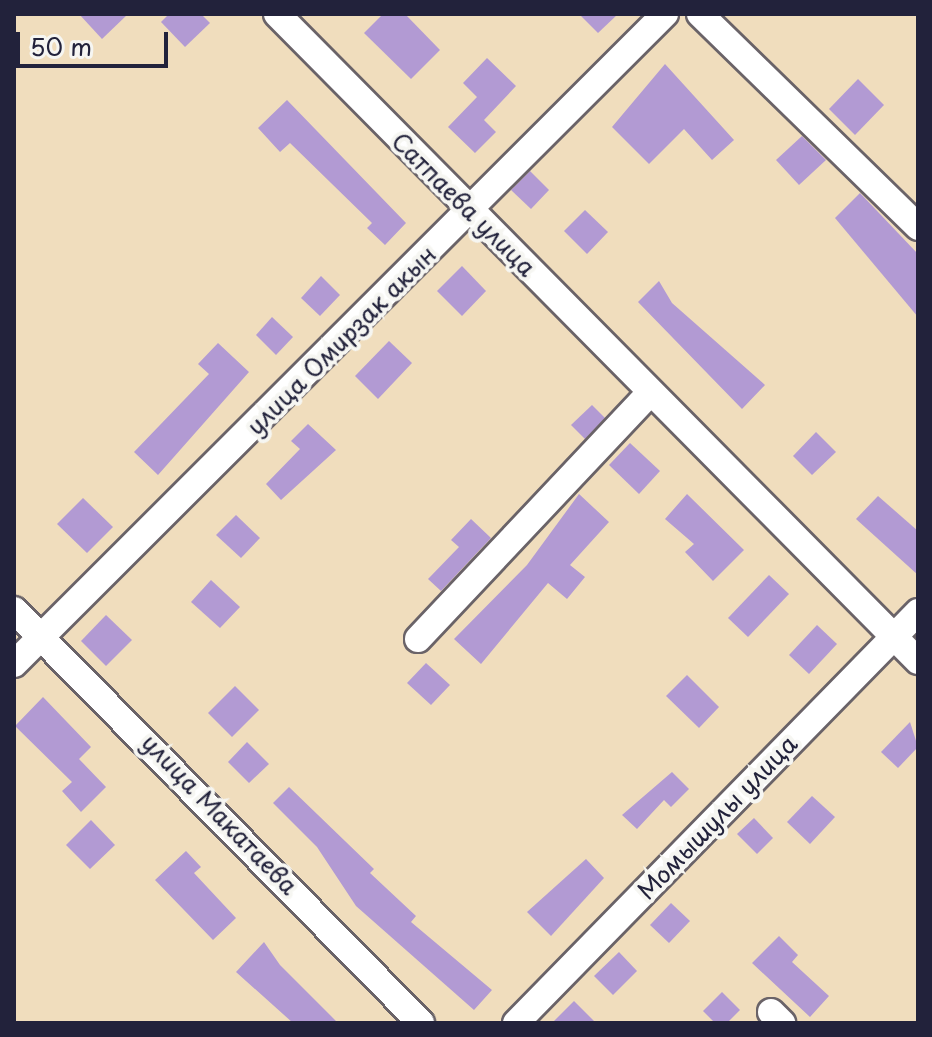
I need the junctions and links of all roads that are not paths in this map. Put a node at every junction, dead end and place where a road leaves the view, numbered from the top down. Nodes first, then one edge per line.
1 (277, 14) edge
2 (665, 14) edge
3 (700, 14) edge
4 (471, 212) junction
5 (918, 227) edge
6 (650, 393) junction
7 (14, 610) edge
8 (918, 612) edge
9 (42, 636) junction
10 (893, 636) junction
11 (418, 639) dead end
12 (918, 661) edge
13 (14, 664) edge
14 (421, 1023) edge
15 (516, 1023) edge

1 - 4 street, Сатпаева улица
2 - 4 street, улица Омирзак акын
3 - 5 street
4 - 6 street, Сатпаева улица
4 - 9 street, улица Омирзак акын
6 - 10 street, Сатпаева улица
6 - 11 street
7 - 9 street, улица Макатаева
8 - 10 street, Момышулы улица
9 - 13 street, улица Омирзак акын
9 - 14 street, улица Макатаева
10 - 12 street, Сатпаева улица
10 - 15 street, Момышулы улица

